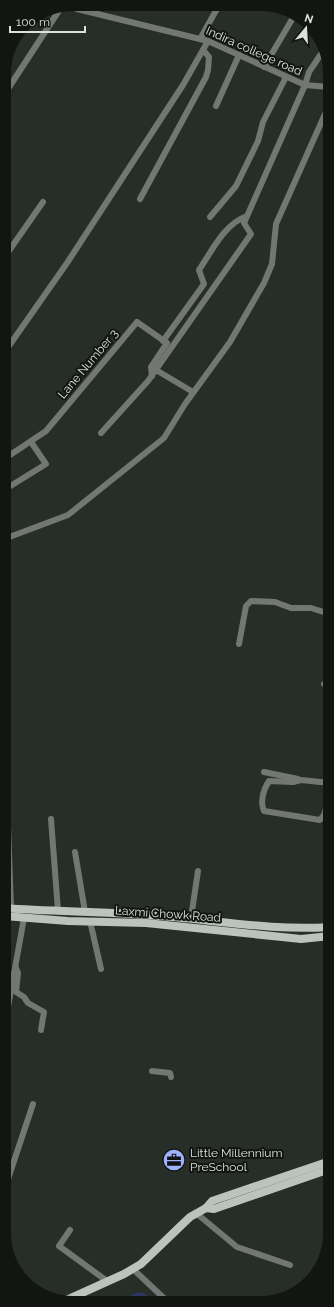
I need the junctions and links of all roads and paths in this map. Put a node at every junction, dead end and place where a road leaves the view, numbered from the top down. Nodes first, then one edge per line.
1 (86, 11) edge
2 (216, 11) edge
3 (57, 13) edge
4 (292, 20) edge
5 (200, 39) junction
6 (208, 41) junction
7 (203, 50) junction
8 (239, 55) junction
9 (320, 55) edge
10 (264, 67) junction
11 (286, 77) junction
12 (11, 84) edge
13 (305, 85) junction
14 (323, 86) edge
15 (216, 106) dead end
16 (323, 118) edge
17 (140, 199) dead end
18 (43, 202) dead end
19 (247, 216) junction
20 (210, 217) dead end
21 (11, 248) edge
22 (163, 341) junction
23 (11, 343) edge
24 (156, 370) junction
25 (152, 376) junction
26 (193, 392) junction
27 (101, 433) dead end
28 (31, 442) junction
29 (11, 455) edge
30 (11, 486) edge
31 (11, 536) edge
32 (323, 612) edge
33 (239, 644) dead end
34 (264, 772) dead end
35 (302, 780) junction
36 (323, 782) edge
37 (323, 816) edge
38 (51, 818) dead end
39 (75, 852) dead end
40 (198, 871) dead end
41 (11, 908) edge
42 (58, 911) junction
43 (81, 912) junction
44 (11, 917) edge
45 (24, 918) junction
46 (191, 918) junction
47 (77, 921) junction
48 (90, 921) junction
49 (323, 928) edge
50 (323, 937) edge
51 (16, 968) junction
52 (101, 969) dead end
53 (11, 987) edge
54 (41, 1030) dead end
55 (152, 1071) dead end
56 (171, 1077) dead end
57 (33, 1104) dead end
58 (323, 1164) edge
59 (11, 1170) edge
60 (323, 1170) edge
61 (300, 1175) junction
62 (196, 1213) junction
63 (70, 1230) dead end
64 (290, 1265) dead end
65 (133, 1269) junction
66 (107, 1281) junction
67 (75, 1296) edge
68 (162, 1296) edge

1 - 5 street, Indira college road
2 - 5 street
3 - 12 street
4 - 10 street
5 - 6 street, Indira college road
6 - 7 street
6 - 8 street, Indira college road
7 - 17 street
7 - 23 street
8 - 10 street, Indira college road
8 - 15 street
9 - 13 street
10 - 11 street, Indira college road
11 - 13 street, Indira college road
11 - 20 street
13 - 14 street, Indira college road
13 - 19 street
16 - 26 street
18 - 21 street
19 - 22 street
19 - 24 street
22 - 25 street
22 - 28 street, Lane Number 3
24 - 25 street
24 - 26 street
25 - 27 street
26 - 31 street
28 - 29 street
28 - 30 street
32 - 33 street
34 - 35 street
35 - 36 street
35 - 37 street
38 - 42 street
39 - 43 street
40 - 46 street
41 - 42 main road, Laxmi Chowk Road
42 - 43 main road, Laxmi Chowk Road
43 - 46 main road, Laxmi Chowk Road
43 - 47 main road
44 - 45 main road, Laxmi Chowk Road
45 - 47 main road, Laxmi Chowk Road
45 - 51 street
46 - 49 main road, Laxmi Chowk Road
47 - 48 main road, Laxmi Chowk Road
48 - 50 main road, Laxmi Chowk Road
48 - 52 street
51 - 53 street
51 - 54 street
55 - 56 street
57 - 59 street
58 - 61 main road
60 - 61 main road
61 - 62 main road
62 - 64 street
62 - 65 main road
63 - 66 street
65 - 66 main road
65 - 68 street
66 - 67 main road

